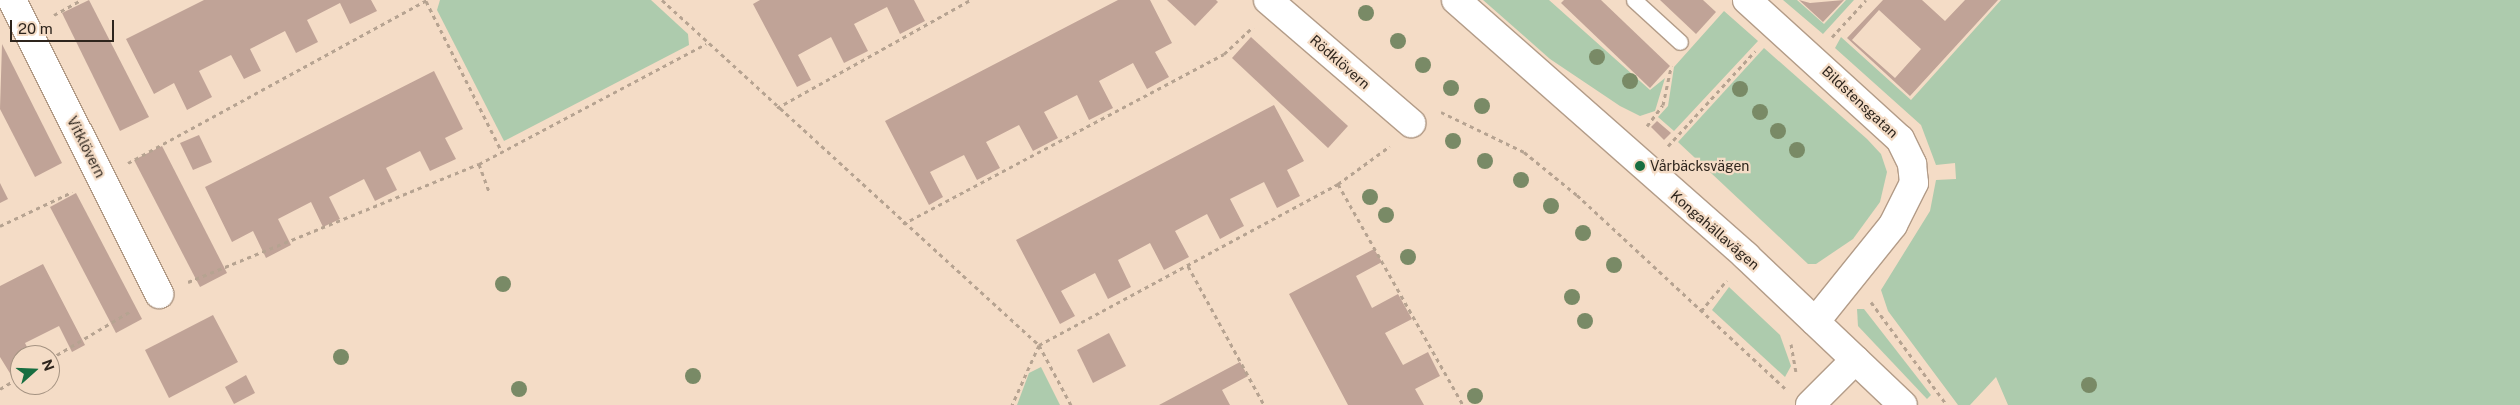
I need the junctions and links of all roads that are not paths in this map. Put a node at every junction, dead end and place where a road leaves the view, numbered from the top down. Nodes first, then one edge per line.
1 (12, 0) edge
2 (1456, 0) edge
3 (1634, 0) edge
4 (1747, 0) edge
5 (1272, 3) edge
6 (1680, 42) road end
7 (1411, 123) road end
8 (159, 294) road end
9 (1815, 322) junction
10 (1855, 360) junction
11 (1810, 405) edge
12 (1903, 405) edge

1 - 8 street, Vitklövern
2 - 9 street, Kongahällavägen
3 - 6 lane
4 - 9 street, Bildstensgatan
5 - 7 street, Rödklövern
9 - 10 street, Kongahällavägen
10 - 11 street
10 - 12 street, Kongahällavägen

